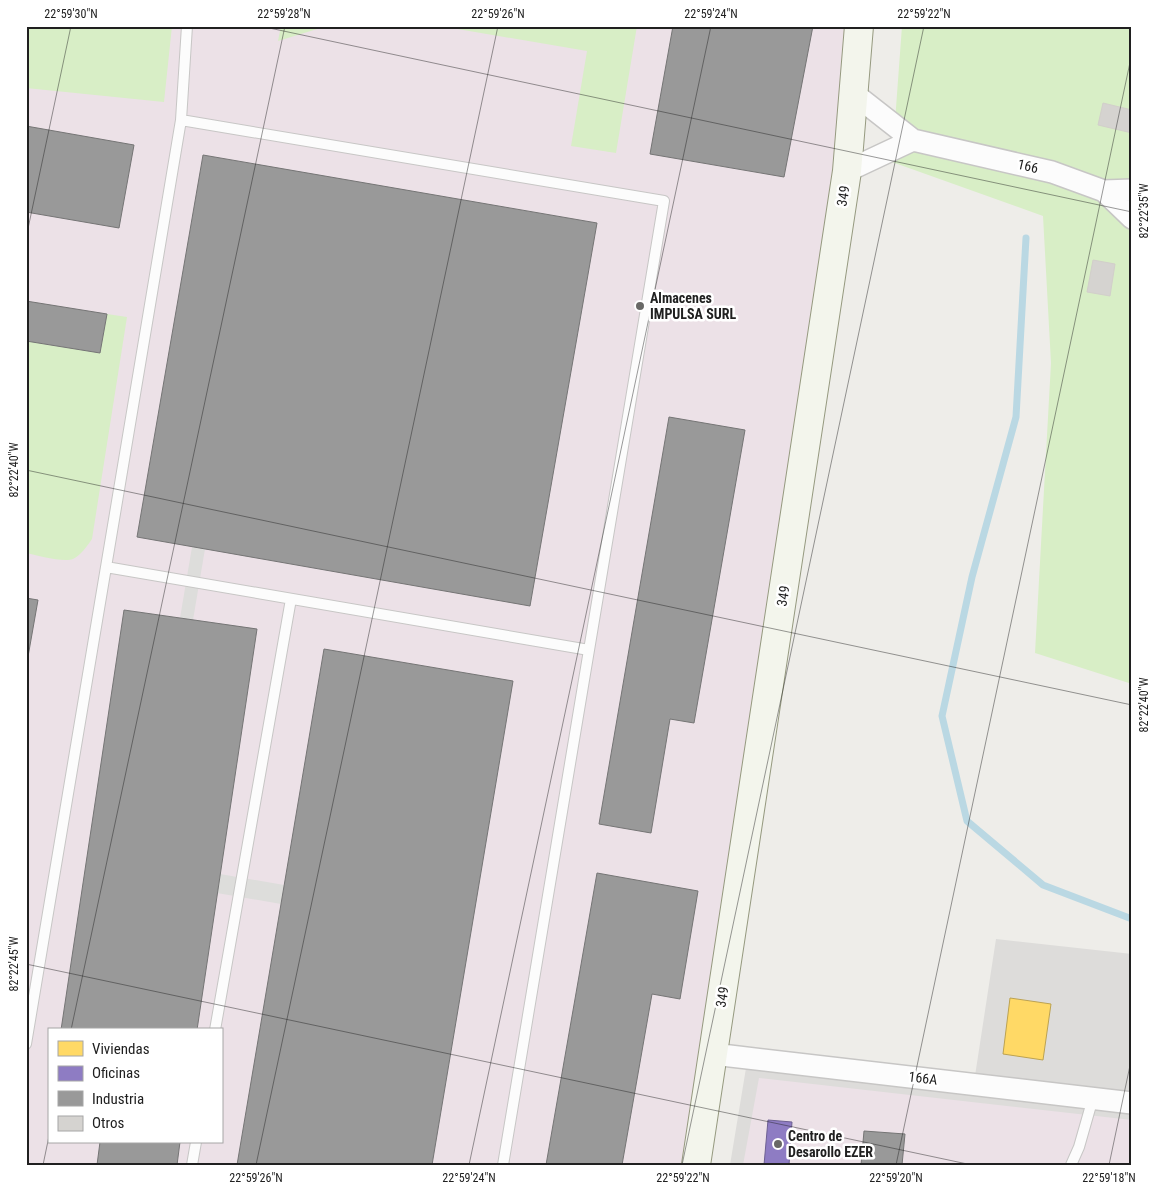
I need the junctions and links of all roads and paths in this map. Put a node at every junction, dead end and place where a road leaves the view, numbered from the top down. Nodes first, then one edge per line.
1 (187, 26) edge
2 (859, 26) edge
3 (853, 93) junction
4 (181, 120) junction
5 (913, 140) junction
6 (847, 171) junction
7 (1132, 190) edge
8 (1104, 192) junction
9 (1132, 218) edge
10 (106, 567) junction
11 (291, 598) junction
12 (589, 650) junction
13 (215, 1028) edge
14 (26, 1044) edge
15 (713, 1054) junction
16 (1094, 1098) junction
17 (1132, 1103) edge
18 (196, 1144) edge
19 (192, 1165) edge
20 (503, 1165) edge
21 (696, 1165) edge
22 (1071, 1165) edge

1 - 4 lane
2 - 3 street, 349
3 - 5 street, 166
3 - 6 street, 349
4 - 10 lane
4 - 12 lane
5 - 6 street
5 - 8 street, 166
6 - 15 street, 349
7 - 8 street
8 - 9 street, 166
10 - 11 lane
10 - 14 lane
11 - 12 lane
11 - 13 lane
12 - 20 lane
15 - 16 street, 166A
15 - 21 street, 349
16 - 17 street, 166A
16 - 22 lane
18 - 19 lane

